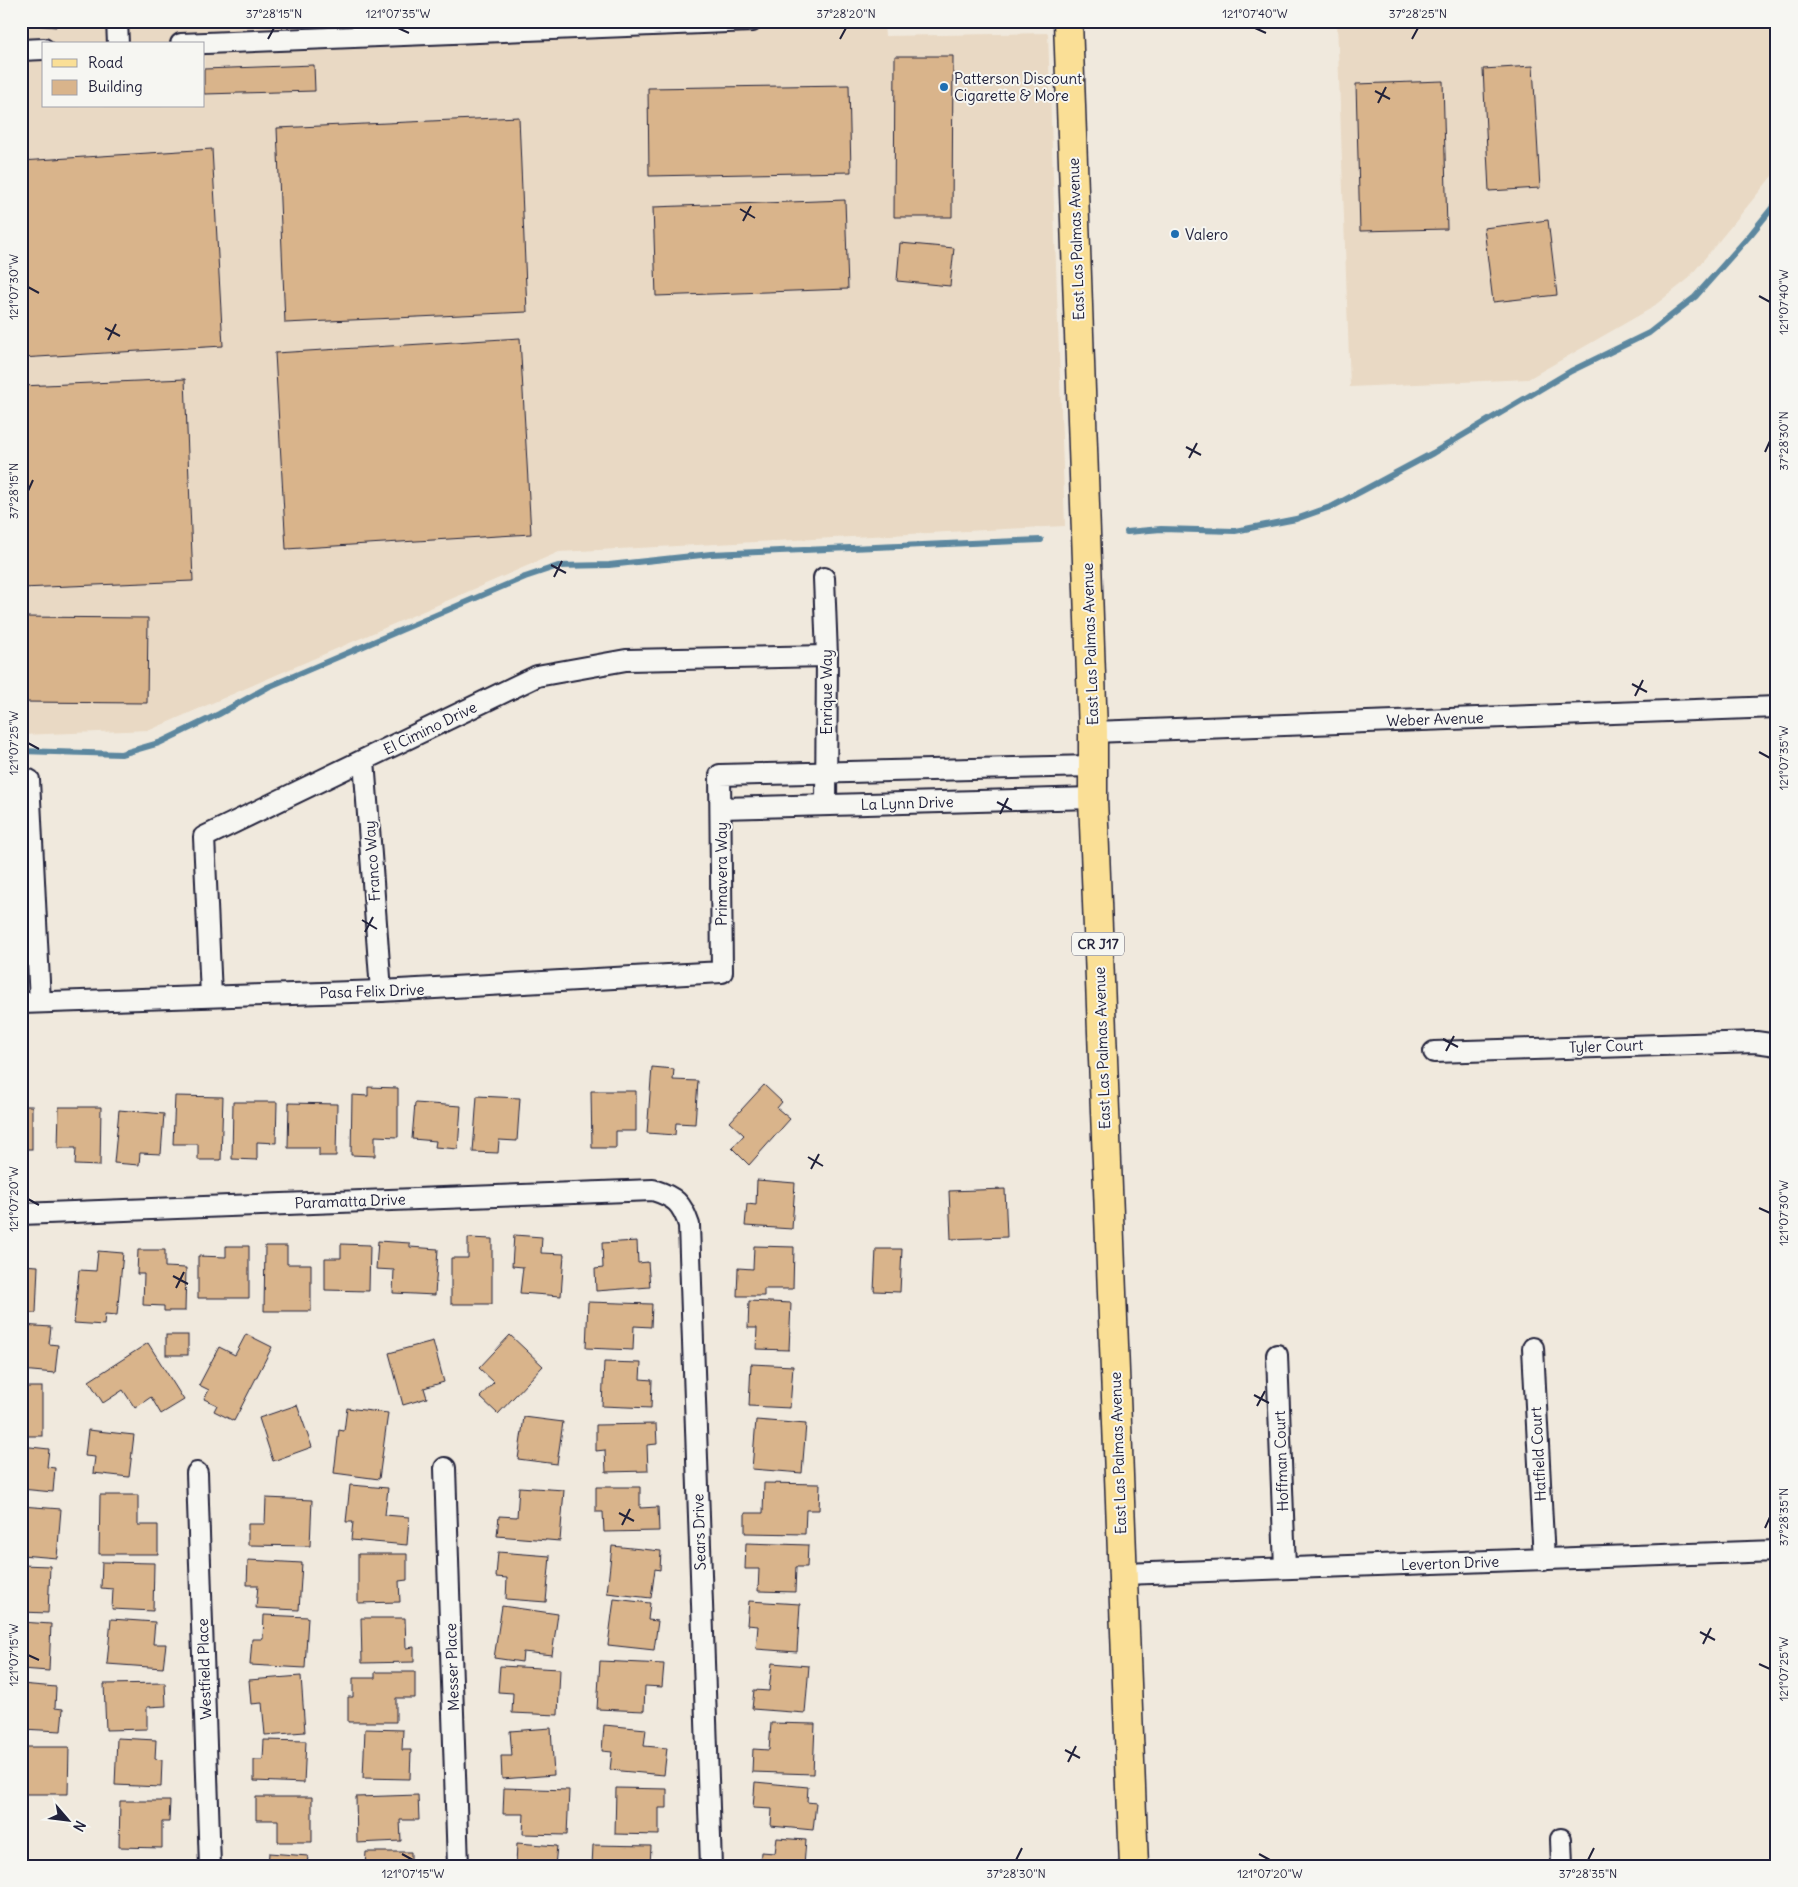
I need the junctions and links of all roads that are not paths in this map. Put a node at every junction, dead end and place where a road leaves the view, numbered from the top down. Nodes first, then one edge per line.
1 (117, 21) edge
2 (752, 21) edge
3 (1068, 21) edge
4 (118, 42) edge
5 (205, 43) edge
6 (42, 49) edge
7 (21, 50) edge
8 (824, 578) dead end
9 (827, 656) junction
10 (1777, 707) edge
11 (1093, 732) junction
12 (364, 760) junction
13 (1092, 766) junction
14 (825, 773) junction
15 (29, 780) dead end
16 (1093, 798) junction
17 (826, 805) junction
18 (721, 808) junction
19 (722, 972) joint
20 (381, 991) junction
21 (211, 996) junction
22 (31, 1002) edge
23 (1777, 1045) edge
24 (1434, 1052) dead end
25 (677, 1201) joint
26 (21, 1214) edge
27 (1533, 1348) dead end
28 (1276, 1355) dead end
29 (445, 1468) dead end
30 (197, 1473) dead end
31 (1777, 1551) edge
32 (1544, 1560) junction
33 (1286, 1568) junction
34 (1122, 1574) junction
35 (1561, 1839) dead end
36 (210, 1866) edge
37 (458, 1866) edge
38 (711, 1866) edge
39 (1134, 1866) edge
40 (1562, 1866) edge

1 - 4 street
2 - 5 street
3 - 11 main road, East Las Palmas Avenue / CR J17
6 - 7 street
8 - 9 street, Enrique Way
9 - 12 street, El Cimino Drive
9 - 14 street, Enrique Way
10 - 11 street, Weber Avenue
11 - 13 main road, East Las Palmas Avenue / CR J17
12 - 20 street, Franco Way
12 - 21 street, El Cimino Drive
13 - 14 street
13 - 16 main road, East Las Palmas Avenue / CR J17
14 - 17 street, Enrique Way
14 - 18 street, Primavera Way
15 - 22 street
16 - 17 street, La Lynn Drive
16 - 34 main road, East Las Palmas Avenue / CR J17
17 - 18 street, La Lynn Drive
18 - 19 street, Primavera Way
19 - 20 street, Pasa Felix Drive
20 - 21 street, Pasa Felix Drive
21 - 22 street, Pasa Felix Drive
23 - 24 street, Tyler Court
25 - 26 street, Paramatta Drive
25 - 38 street, Sears Drive
27 - 32 street, Hatfield Court
28 - 33 street, Hoffman Court
29 - 37 street, Messer Place
30 - 36 street, Westfield Place
31 - 32 street, Leverton Drive
32 - 33 street, Leverton Drive
33 - 34 street, Leverton Drive
34 - 39 main road, East Las Palmas Avenue / CR J17
35 - 40 street

